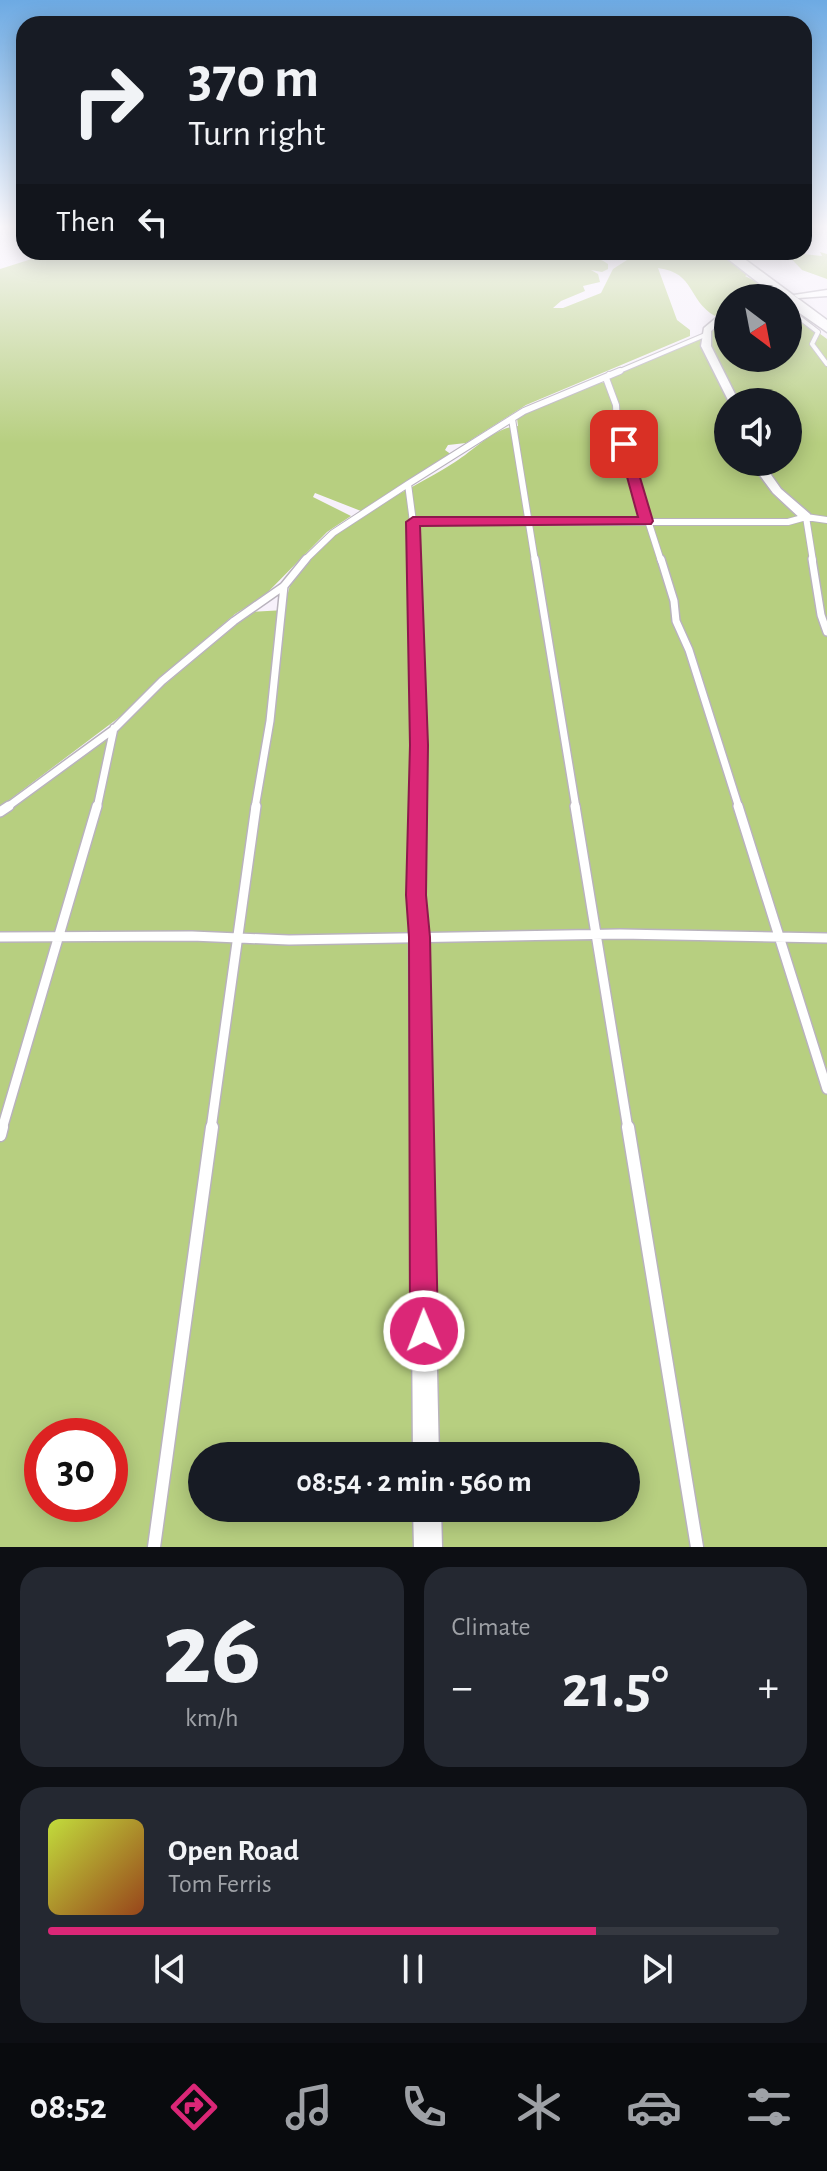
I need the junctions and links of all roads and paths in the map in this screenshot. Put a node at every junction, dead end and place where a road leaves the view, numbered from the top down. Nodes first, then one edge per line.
1 (802, 307) edge
2 (802, 312) edge
3 (827, 316) edge
4 (802, 318) edge
5 (714, 322) edge
6 (827, 327) edge
7 (705, 335) junction
8 (827, 364) edge
9 (611, 373) junction
10 (726, 388) edge
11 (512, 419) junction
12 (765, 476) edge
13 (408, 484) junction
14 (806, 517) junction
15 (827, 520) edge
16 (530, 521) junction
17 (646, 521) junction
18 (413, 522) junction
19 (284, 586) junction
20 (827, 632) edge
21 (115, 728) junction
22 (0, 812) edge
23 (419, 934) junction
24 (599, 935) junction
25 (0, 937) edge
26 (238, 937) junction
27 (781, 937) junction
28 (56, 938) junction
29 (827, 938) edge
30 (827, 1089) edge
31 (0, 1135) edge
32 (426, 1442) edge
33 (427, 1522) edge
34 (154, 1547) edge
35 (428, 1547) edge
36 (697, 1547) edge

1 - 3 highway
2 - 6 highway
4 - 8 lane
5 - 7 street
7 - 9 lane
7 - 10 street
9 - 11 lane
9 - 17 lane
11 - 13 lane
11 - 16 lane
12 - 14 street
13 - 18 lane
13 - 19 lane
14 - 15 lane
14 - 17 lane
14 - 20 lane
16 - 17 lane
16 - 18 lane
16 - 24 lane
17 - 27 lane
18 - 23 lane
19 - 21 lane
19 - 26 lane
21 - 22 lane
21 - 28 lane
23 - 24 lane
23 - 26 lane
23 - 32 street
24 - 27 lane
24 - 36 lane
25 - 28 lane
26 - 28 lane
26 - 34 lane
27 - 29 lane
27 - 30 lane
28 - 31 lane
33 - 35 street

